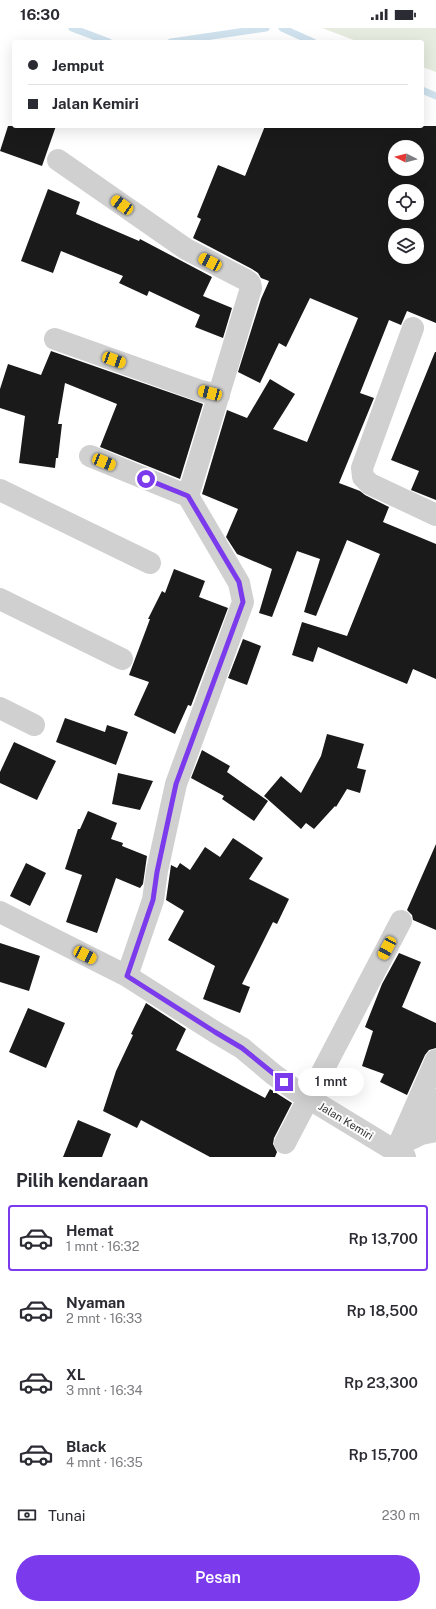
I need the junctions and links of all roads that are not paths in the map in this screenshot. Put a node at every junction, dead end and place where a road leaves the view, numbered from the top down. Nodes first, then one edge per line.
1 (58, 160) dead end
2 (413, 328) dead end
3 (55, 339) dead end
4 (219, 395) junction
5 (90, 456) dead end
6 (0, 490) edge
7 (188, 496) junction
8 (436, 515) edge
9 (150, 563) dead end
10 (0, 599) edge
11 (122, 659) dead end
12 (0, 708) edge
13 (34, 724) dead end
14 (0, 912) edge
15 (401, 920) dead end
16 (127, 976) junction
17 (436, 1060) edge
18 (308, 1098) junction
19 (436, 1100) edge
20 (428, 1132) edge
21 (285, 1143) dead end
22 (398, 1150) edge

1 - 4 street
2 - 8 street
3 - 4 street
4 - 7 street
5 - 7 street
6 - 9 street
7 - 16 street
10 - 11 street
12 - 13 street
14 - 16 street, Jalan Kemiri
15 - 18 street
16 - 18 street, Jalan Kemiri
17 - 22 street
18 - 21 street
18 - 22 street, Jalan Kemiri
19 - 20 street
20 - 22 street

